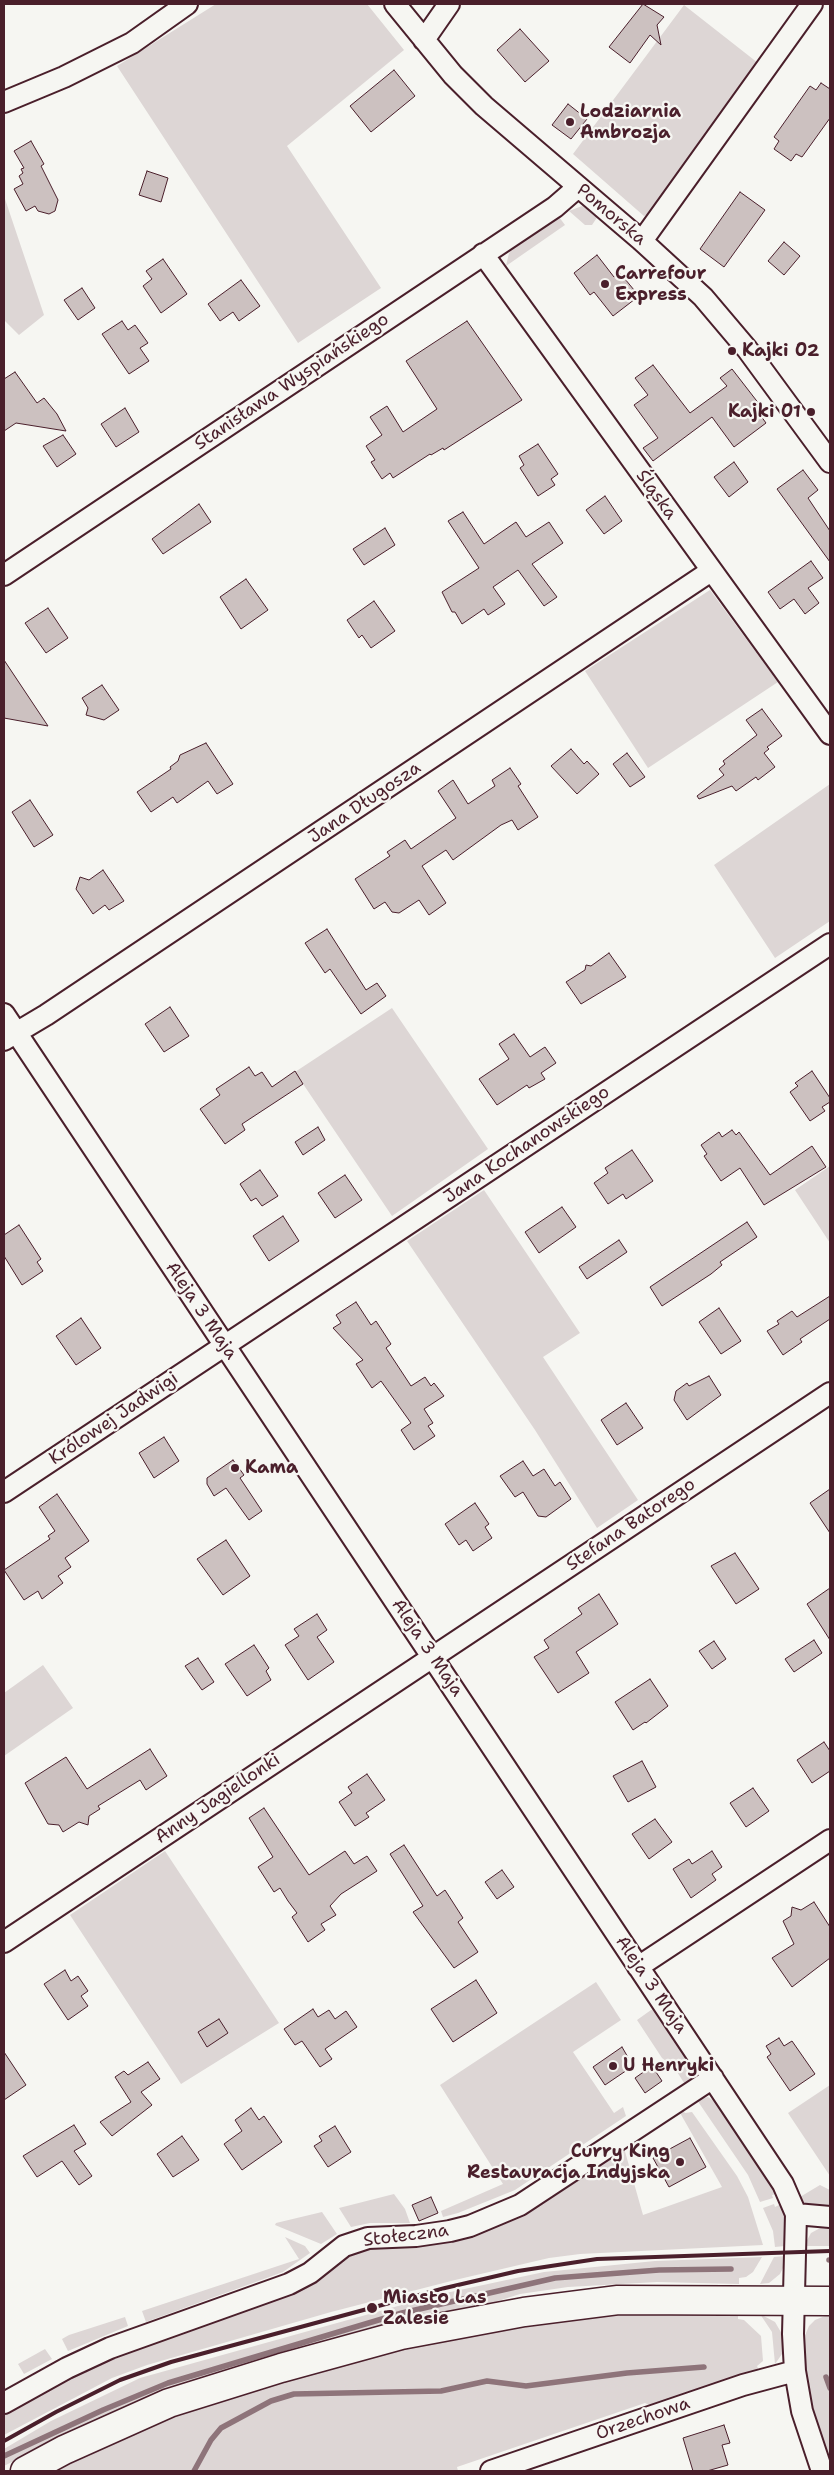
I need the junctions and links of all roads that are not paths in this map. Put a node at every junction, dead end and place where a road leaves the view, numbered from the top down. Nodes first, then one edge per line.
1 (187, 4) edge
2 (395, 4) edge
3 (450, 4) edge
4 (812, 4) edge
5 (424, 40) junction
6 (4, 102) edge
7 (578, 187) junction
8 (642, 241) junction
9 (483, 254) junction
10 (830, 462) edge
11 (711, 571) junction
12 (4, 575) edge
13 (830, 734) edge
14 (830, 944) edge
15 (4, 1014) edge
16 (10, 1036) edge
17 (224, 1346) junction
18 (830, 1393) edge
19 (4, 1492) edge
20 (433, 1657) junction
21 (830, 1840) edge
22 (4, 1942) edge
23 (638, 1967) junction
24 (713, 2078) junction
25 (796, 2214) junction
26 (830, 2217) edge
27 (794, 2300) junction
28 (830, 2301) edge
29 (795, 2372) junction
30 (4, 2403) edge
31 (25, 2471) edge
32 (491, 2471) edge
33 (822, 2471) edge

1 - 6 street
2 - 5 street, Pomorska
3 - 5 street
4 - 8 street
5 - 7 street, Pomorska
7 - 8 street, Pomorska
7 - 9 street, Stanisława Wyspiańskiego
8 - 10 street, Pomorska
9 - 11 street, Śląska
9 - 12 street, Stanisława Wyspiańskiego
11 - 13 street, Śląska
11 - 16 street, Jana Długosza
14 - 17 street, Jana Kochanowskiego
15 - 16 street, Aleja 3 Maja
16 - 17 street, Aleja 3 Maja
17 - 19 street, Królowej Jadwigi
17 - 20 street, Aleja 3 Maja
18 - 20 street, Stefana Batorego
20 - 22 street, Anny Jagiellonki
20 - 23 street, Aleja 3 Maja
21 - 23 street
23 - 24 street, Aleja 3 Maja
24 - 25 street, Aleja 3 Maja
24 - 30 street, Stołeczna
25 - 26 street
25 - 27 street, Aleja 3 Maja
27 - 28 street
27 - 29 street, Aleja 3 Maja
27 - 31 street
29 - 32 street, Orzechowa
29 - 33 street, Aleja 3 Maja

